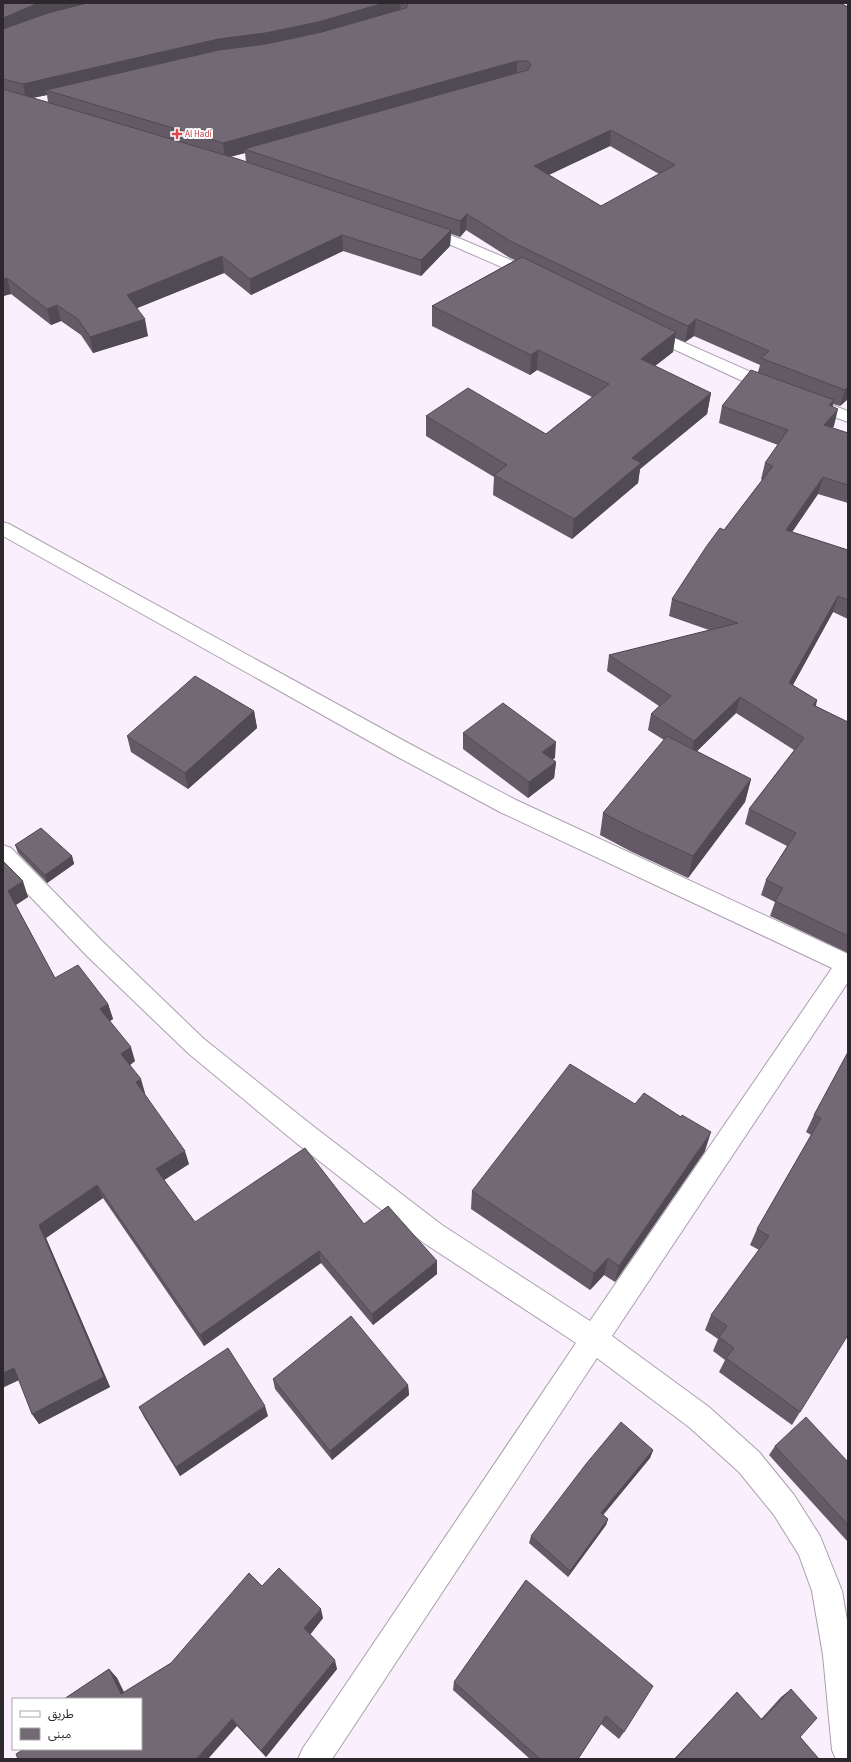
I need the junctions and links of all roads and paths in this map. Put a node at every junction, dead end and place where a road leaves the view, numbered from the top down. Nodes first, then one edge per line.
1 (412, 227) edge
2 (550, 283) edge
3 (634, 325) edge
4 (848, 417) edge
5 (3, 528) edge
6 (3, 854) edge
7 (847, 965) edge
8 (594, 1339) junction
9 (848, 1750) edge
10 (314, 1759) edge

1 - 2 street
3 - 4 street
5 - 7 street
6 - 8 street
7 - 8 street
8 - 9 street
8 - 10 street

